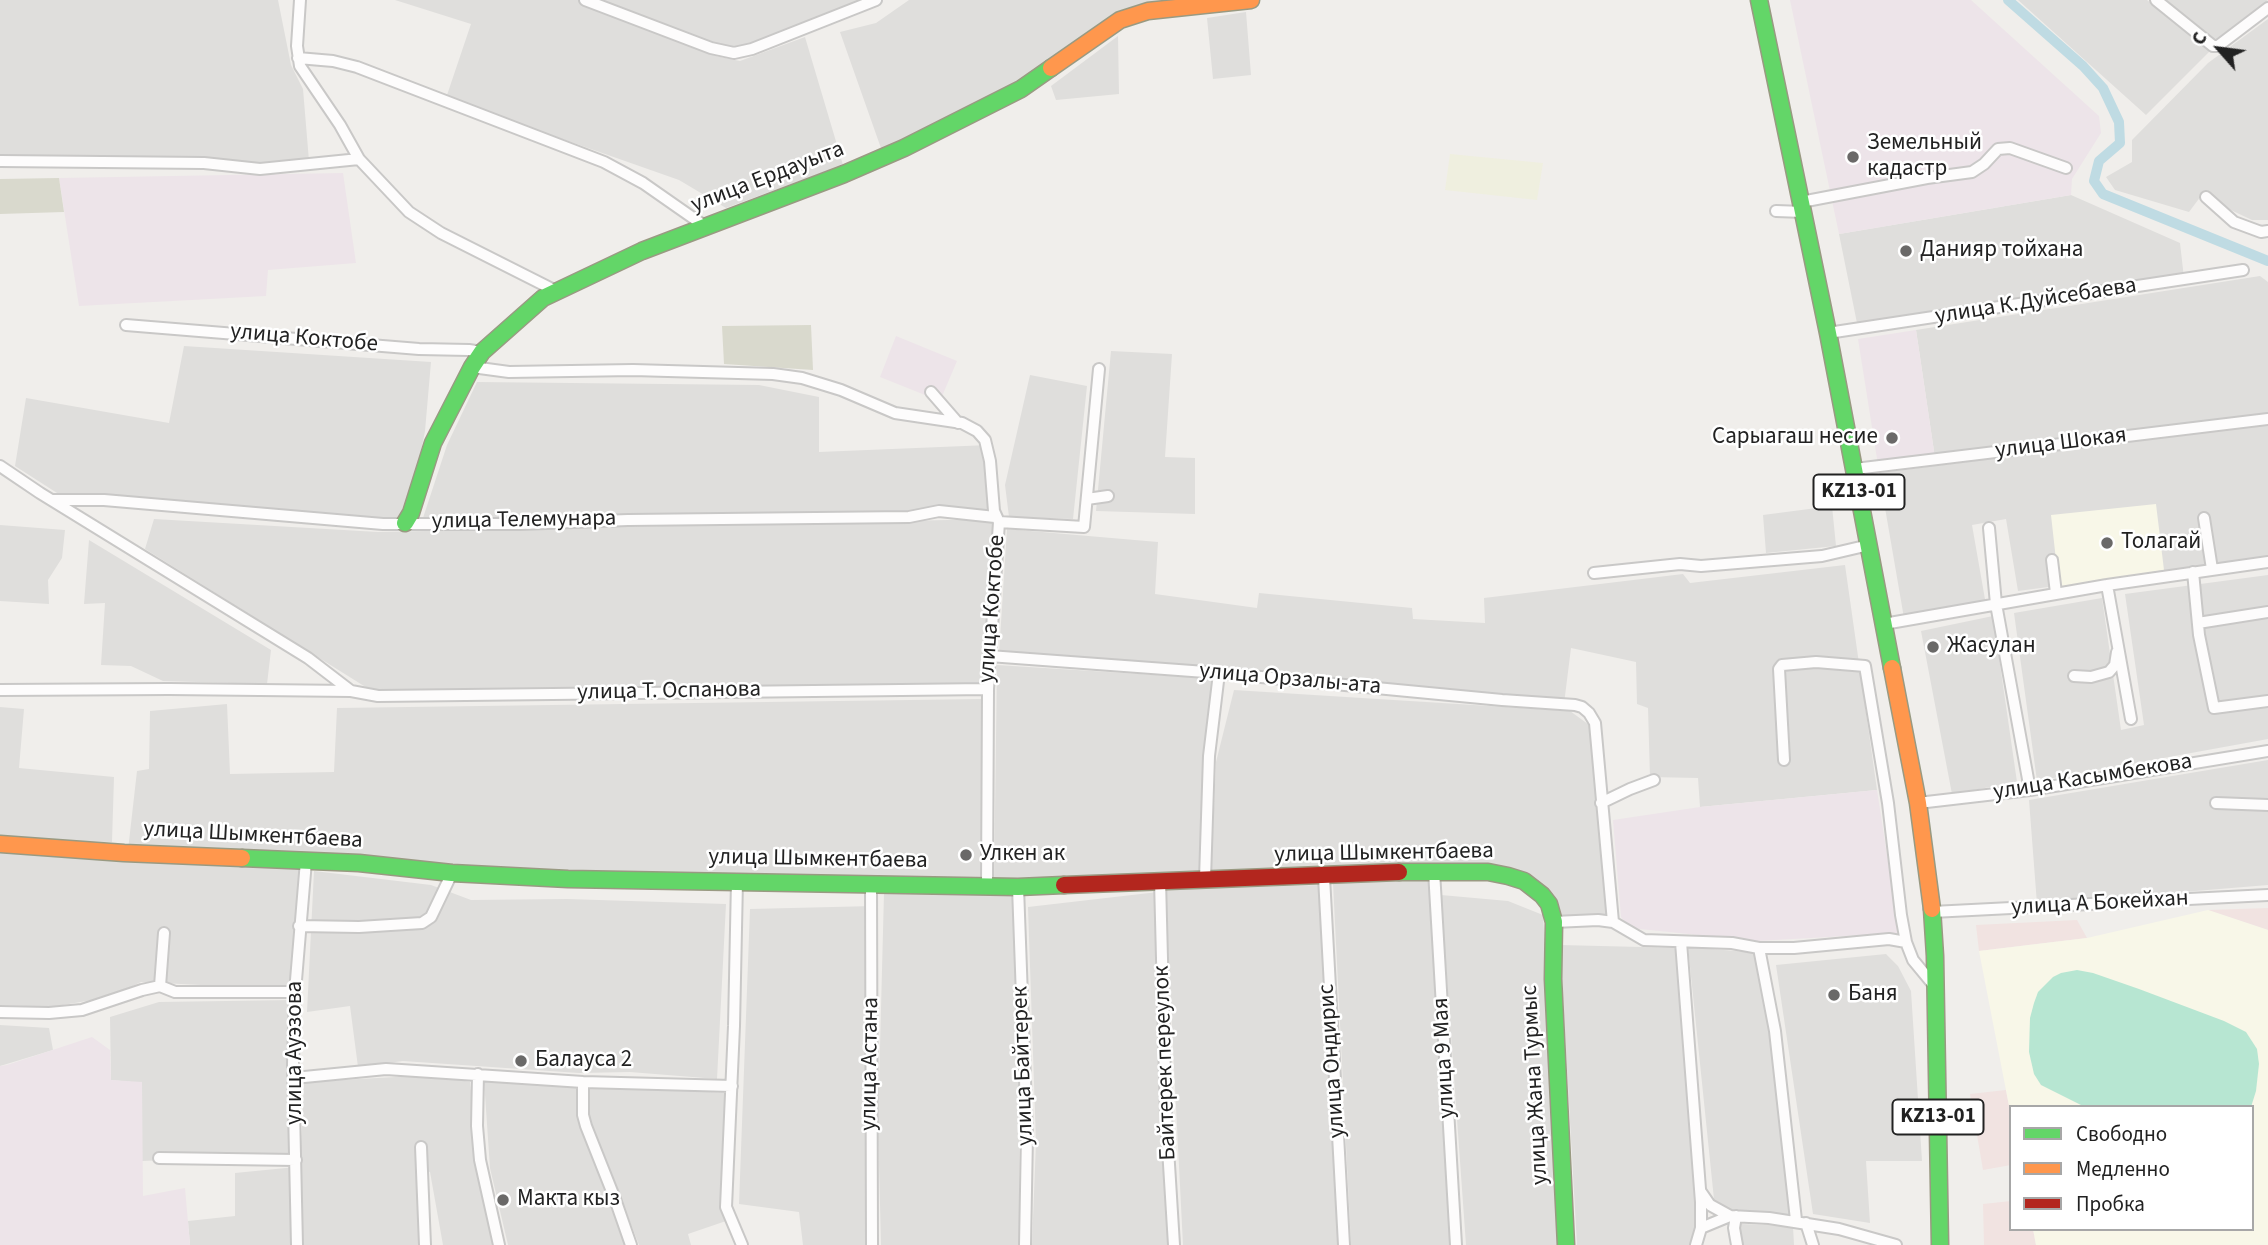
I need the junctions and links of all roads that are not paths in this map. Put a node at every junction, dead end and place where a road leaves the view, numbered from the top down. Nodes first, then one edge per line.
1 (300, 0) edge
2 (585, 0) edge
3 (876, 0) edge
4 (1251, 0) edge
5 (1759, 0) edge
6 (2156, 0) edge
7 (2268, 8) edge
8 (298, 58) junction
9 (359, 159) junction
10 (0, 161) edge
11 (2066, 168) dead end
12 (2206, 197) dead end
13 (1802, 207) junction
14 (1776, 211) dead end
15 (706, 227) junction
16 (2264, 232) edge
17 (2243, 270) dead end
18 (556, 290) junction
19 (126, 324) dead end
20 (1828, 333) junction
21 (482, 352) junction
22 (472, 366) junction
23 (1099, 369) dead end
24 (931, 392) dead end
25 (2268, 419) edge
26 (958, 423) junction
27 (0, 466) edge
28 (1855, 469) junction
29 (1108, 496) dead end
30 (1087, 499) junction
31 (53, 500) junction
32 (2204, 517) dead end
33 (997, 519) junction
34 (405, 523) junction
35 (1989, 528) dead end
36 (1869, 545) junction
37 (2052, 560) dead end
38 (2268, 562) edge
39 (2212, 569) junction
40 (2193, 572) junction
41 (1594, 573) dead end
42 (2107, 585) junction
43 (2056, 593) junction
44 (1996, 604) junction
45 (2268, 612) edge
46 (2198, 623) junction
47 (1884, 624) junction
48 (2118, 643) junction
49 (989, 656) junction
50 (1219, 674) junction
51 (2074, 676) dead end
52 (988, 689) junction
53 (0, 690) edge
54 (351, 691) junction
55 (2268, 701) edge
56 (2131, 719) dead end
57 (2268, 751) edge
58 (1784, 760) dead end
59 (1654, 780) dead end
60 (2030, 790) junction
61 (1601, 803) junction
62 (1918, 803) junction
63 (2216, 803) dead end
64 (2268, 805) edge
65 (0, 844) edge
66 (306, 860) junction
67 (1434, 872) junction
68 (452, 873) junction
69 (1324, 877) junction
70 (1205, 879) junction
71 (1160, 880) junction
72 (737, 881) junction
73 (871, 883) junction
74 (987, 886) junction
75 (1018, 887) junction
76 (2268, 895) edge
77 (1932, 912) junction
78 (1554, 922) junction
79 (1613, 922) junction
80 (299, 926) junction
81 (164, 933) dead end
82 (1681, 942) junction
83 (1906, 942) junction
84 (1759, 948) junction
85 (160, 986) junction
86 (1937, 988) junction
87 (295, 992) junction
88 (0, 1012) edge
89 (478, 1074) junction
90 (294, 1078) junction
91 (583, 1082) junction
92 (732, 1086) junction
93 (421, 1147) dead end
94 (159, 1158) dead end
95 (296, 1160) junction
96 (1700, 1192) junction
97 (1733, 1216) junction
98 (1801, 1221) junction
99 (1701, 1228) junction
100 (736, 1231) junction
101 (297, 1245) edge
102 (425, 1245) edge
103 (499, 1245) edge
104 (631, 1245) edge
105 (733, 1245) edge
106 (742, 1245) edge
107 (872, 1245) edge
108 (1025, 1245) edge
109 (1174, 1245) edge
110 (1344, 1245) edge
111 (1456, 1245) edge
112 (1566, 1245) edge
113 (1696, 1245) edge
114 (1737, 1245) edge
115 (1813, 1245) edge
116 (1896, 1245) edge
117 (1940, 1245) edge

1 - 8 street
2 - 3 street
4 - 15 main road, улица Ердауыта
5 - 13 main road, KZ13-01
6 - 7 street
8 - 9 street
8 - 15 street
9 - 10 street
9 - 18 street
11 - 13 street
12 - 16 street
13 - 14 street
13 - 20 main road, KZ13-01
15 - 18 main road, улица Ердауыта
17 - 20 street, улица К.Дуйсебаева
18 - 21 main road, улица Ердауыта
19 - 21 street, улица Коктобе
20 - 28 main road, KZ13-01
21 - 22 main road, улица Ердауыта
22 - 26 street, улица Коктобе
22 - 34 main road, улица Ердауыта
23 - 30 street
24 - 26 street
25 - 28 street, улица Шокая
26 - 33 street, улица Коктобе
27 - 31 street, улица Т. Оспанова
28 - 36 main road, KZ13-01
29 - 30 street
30 - 33 street, улица Телемунара
31 - 34 street, улица Телемунара
31 - 54 street, улица Т. Оспанова
32 - 39 street
33 - 34 street, улица Телемунара
33 - 49 street, улица Коктобе
35 - 44 street
36 - 41 street
36 - 47 main road, KZ13-01
37 - 43 street
38 - 39 street
39 - 40 street
40 - 42 street
40 - 46 street
42 - 43 street
42 - 48 street
43 - 44 street
44 - 47 street
44 - 60 street
45 - 46 street
46 - 55 street
47 - 62 main road, KZ13-01
48 - 51 street
48 - 56 street
49 - 50 street, улица Орзалы-ата
49 - 52 street, улица Коктобе
50 - 61 street, улица Орзалы-ата
50 - 70 street
52 - 54 street, улица Т. Оспанова
52 - 74 street, улица Коктобе
53 - 54 street, улица Т. Оспанова
57 - 60 street, улица Касымбекова
58 - 83 street
59 - 61 street
60 - 62 street, улица Касымбекова
61 - 79 street
62 - 77 main road, KZ13-01
63 - 64 street
65 - 66 main road, улица Шымкентбаева
66 - 68 main road, улица Шымкентбаева
66 - 80 street, улица Ауэзова
67 - 69 main road, улица Шымкентбаева
67 - 78 main road, улица Шымкентбаева
67 - 111 street, улица 9 Мая
68 - 72 main road, улица Шымкентбаева
68 - 80 street
69 - 70 main road, улица Шымкентбаева
69 - 110 street, улица Ондирис
70 - 71 main road, улица Шымкентбаева
71 - 75 main road, улица Шымкентбаева
71 - 109 street, Байтерек переулок
72 - 73 main road, улица Шымкентбаева
72 - 92 street
73 - 74 main road, улица Шымкентбаева
73 - 107 street, улица Астана
74 - 75 main road, улица Шымкентбаева
75 - 108 street, улица Байтерек
76 - 77 street, улица А Бокейхан
77 - 86 main road, KZ13-01
78 - 79 street
78 - 112 main road, улица Жана Турмыс
79 - 82 street
80 - 87 street, улица Ауэзова
81 - 85 street
82 - 84 street
82 - 96 street
83 - 84 street
83 - 86 street
84 - 98 street
85 - 87 street
85 - 88 street
86 - 117 main road, KZ13-01
87 - 90 street, улица Ауэзова
89 - 90 street
89 - 91 street
89 - 103 street
90 - 95 street, улица Ауэзова
91 - 92 street
91 - 104 street
92 - 100 street
93 - 102 street
94 - 95 street
95 - 101 street, улица Ауэзова
96 - 97 street
96 - 99 street
97 - 98 street
97 - 99 street
97 - 114 street
98 - 115 street
98 - 116 street
99 - 113 street
100 - 105 street
100 - 106 street

